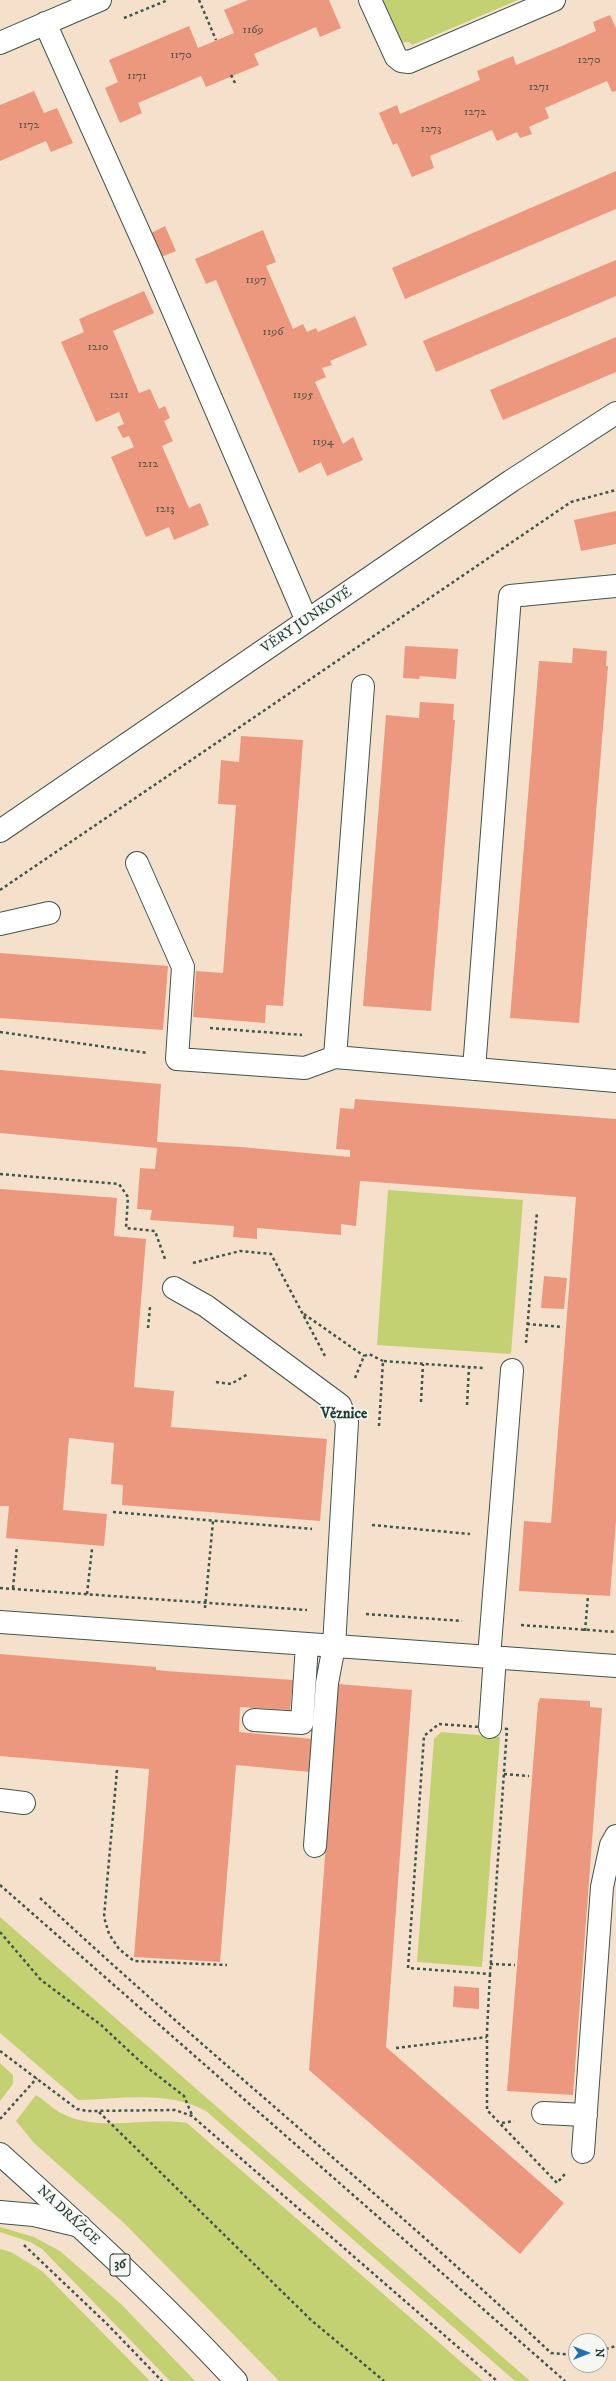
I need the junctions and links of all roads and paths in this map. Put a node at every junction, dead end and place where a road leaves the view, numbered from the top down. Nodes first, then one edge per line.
1 (100, 0) edge
2 (199, 0) edge
3 (370, 0) edge
4 (554, 0) edge
5 (45, 23) junction
6 (216, 40) dead end
7 (0, 42) edge
8 (232, 75) dead end
9 (236, 85) dead end
10 (616, 413) edge
11 (616, 490) edge
12 (616, 586) edge
13 (307, 621) junction
14 (363, 686) dead end
15 (0, 831) edge
16 (137, 864) dead end
17 (0, 890) edge
18 (48, 913) dead end
19 (0, 924) edge
20 (0, 1032) edge
21 (178, 1055) junction
22 (335, 1057) junction
23 (474, 1069) junction
24 (616, 1081) edge
25 (0, 1174) edge
26 (537, 1212) dead end
27 (166, 1263) dead end
28 (190, 1264) dead end
29 (174, 1288) dead end
30 (303, 1314) junction
31 (527, 1324) junction
32 (563, 1327) dead end
33 (364, 1356) junction
34 (383, 1361) junction
35 (328, 1363) dead end
36 (423, 1364) junction
37 (468, 1367) junction
38 (512, 1370) junction
39 (422, 1402) dead end
40 (340, 1405) junction
41 (467, 1405) dead end
42 (378, 1432) dead end
43 (113, 1512) dead end
44 (373, 1518) dead end
45 (213, 1521) junction
46 (341, 1531) junction
47 (498, 1537) junction
48 (17, 1546) dead end
49 (92, 1549) dead end
50 (13, 1588) dead end
51 (87, 1594) dead end
52 (588, 1596) dead end
53 (0, 1622) edge
54 (586, 1630) dead end
55 (202, 1636) junction
56 (307, 1644) junction
57 (334, 1646) junction
58 (492, 1657) junction
59 (616, 1666) edge
60 (254, 1720) dead end
61 (490, 1728) junction
62 (117, 1770) dead end
63 (504, 1774) junction
64 (528, 1776) dead end
65 (0, 1800) edge
66 (24, 1803) dead end
67 (616, 1836) edge
68 (315, 1846) dead end
69 (0, 1885) edge
70 (40, 1898) dead end
71 (0, 1932) edge
72 (490, 1964) junction
73 (227, 1965) dead end
74 (515, 1965) dead end
75 (490, 1974) junction
76 (487, 2031) dead end
77 (487, 2037) dead end
78 (396, 2048) dead end
79 (0, 2051) edge
80 (37, 2078) junction
81 (99, 2111) junction
82 (543, 2114) dead end
83 (586, 2115) junction
84 (192, 2116) junction
85 (0, 2119) edge
86 (583, 2152) dead end
87 (0, 2154) edge
88 (0, 2212) edge
89 (80, 2226) junction
90 (23, 2245) dead end
91 (568, 2354) edge
92 (162, 2381) edge
93 (236, 2381) edge
94 (384, 2381) edge
95 (497, 2381) edge
96 (565, 2381) edge

1 - 5 street
2 - 6 path
3 - 4 street
5 - 7 street
5 - 13 street
8 - 9 path
10 - 13 street, VĚRY JUNKOVÉ
11 - 17 path
12 - 23 street
13 - 15 street, VĚRY JUNKOVÉ
14 - 22 street
16 - 21 street
18 - 19 street
20 - 21 path
21 - 22 street
22 - 23 street
23 - 24 street
25 - 27 path
26 - 31 path
28 - 30 path
29 - 40 street
30 - 33 path
30 - 35 path
31 - 32 path
31 - 38 path
33 - 34 path
33 - 40 path
34 - 36 path
34 - 42 path
36 - 37 path
36 - 39 path
37 - 38 path
37 - 41 path
38 - 47 street
40 - 46 street
43 - 45 path
44 - 47 path
45 - 46 path
45 - 55 path
46 - 57 street
47 - 58 street
48 - 50 path
49 - 51 path
52 - 54 path
53 - 55 street
55 - 56 street
56 - 57 street
56 - 60 street
57 - 58 street
57 - 68 street
58 - 59 street
58 - 61 street
61 - 63 path
61 - 75 path
62 - 73 path
63 - 64 path
63 - 72 path
65 - 66 street
67 - 83 street
69 - 96 path
70 - 91 path
71 - 84 path
72 - 74 path
72 - 75 path
75 - 76 path
77 - 78 path
79 - 80 path
80 - 81 path
80 - 85 path
81 - 84 path
81 - 94 path
82 - 83 street
83 - 86 street
84 - 95 path
87 - 89 street, NA DRÁŽCE / 36
88 - 89 street
89 - 93 street, NA DRÁŽCE / 36
90 - 92 path

